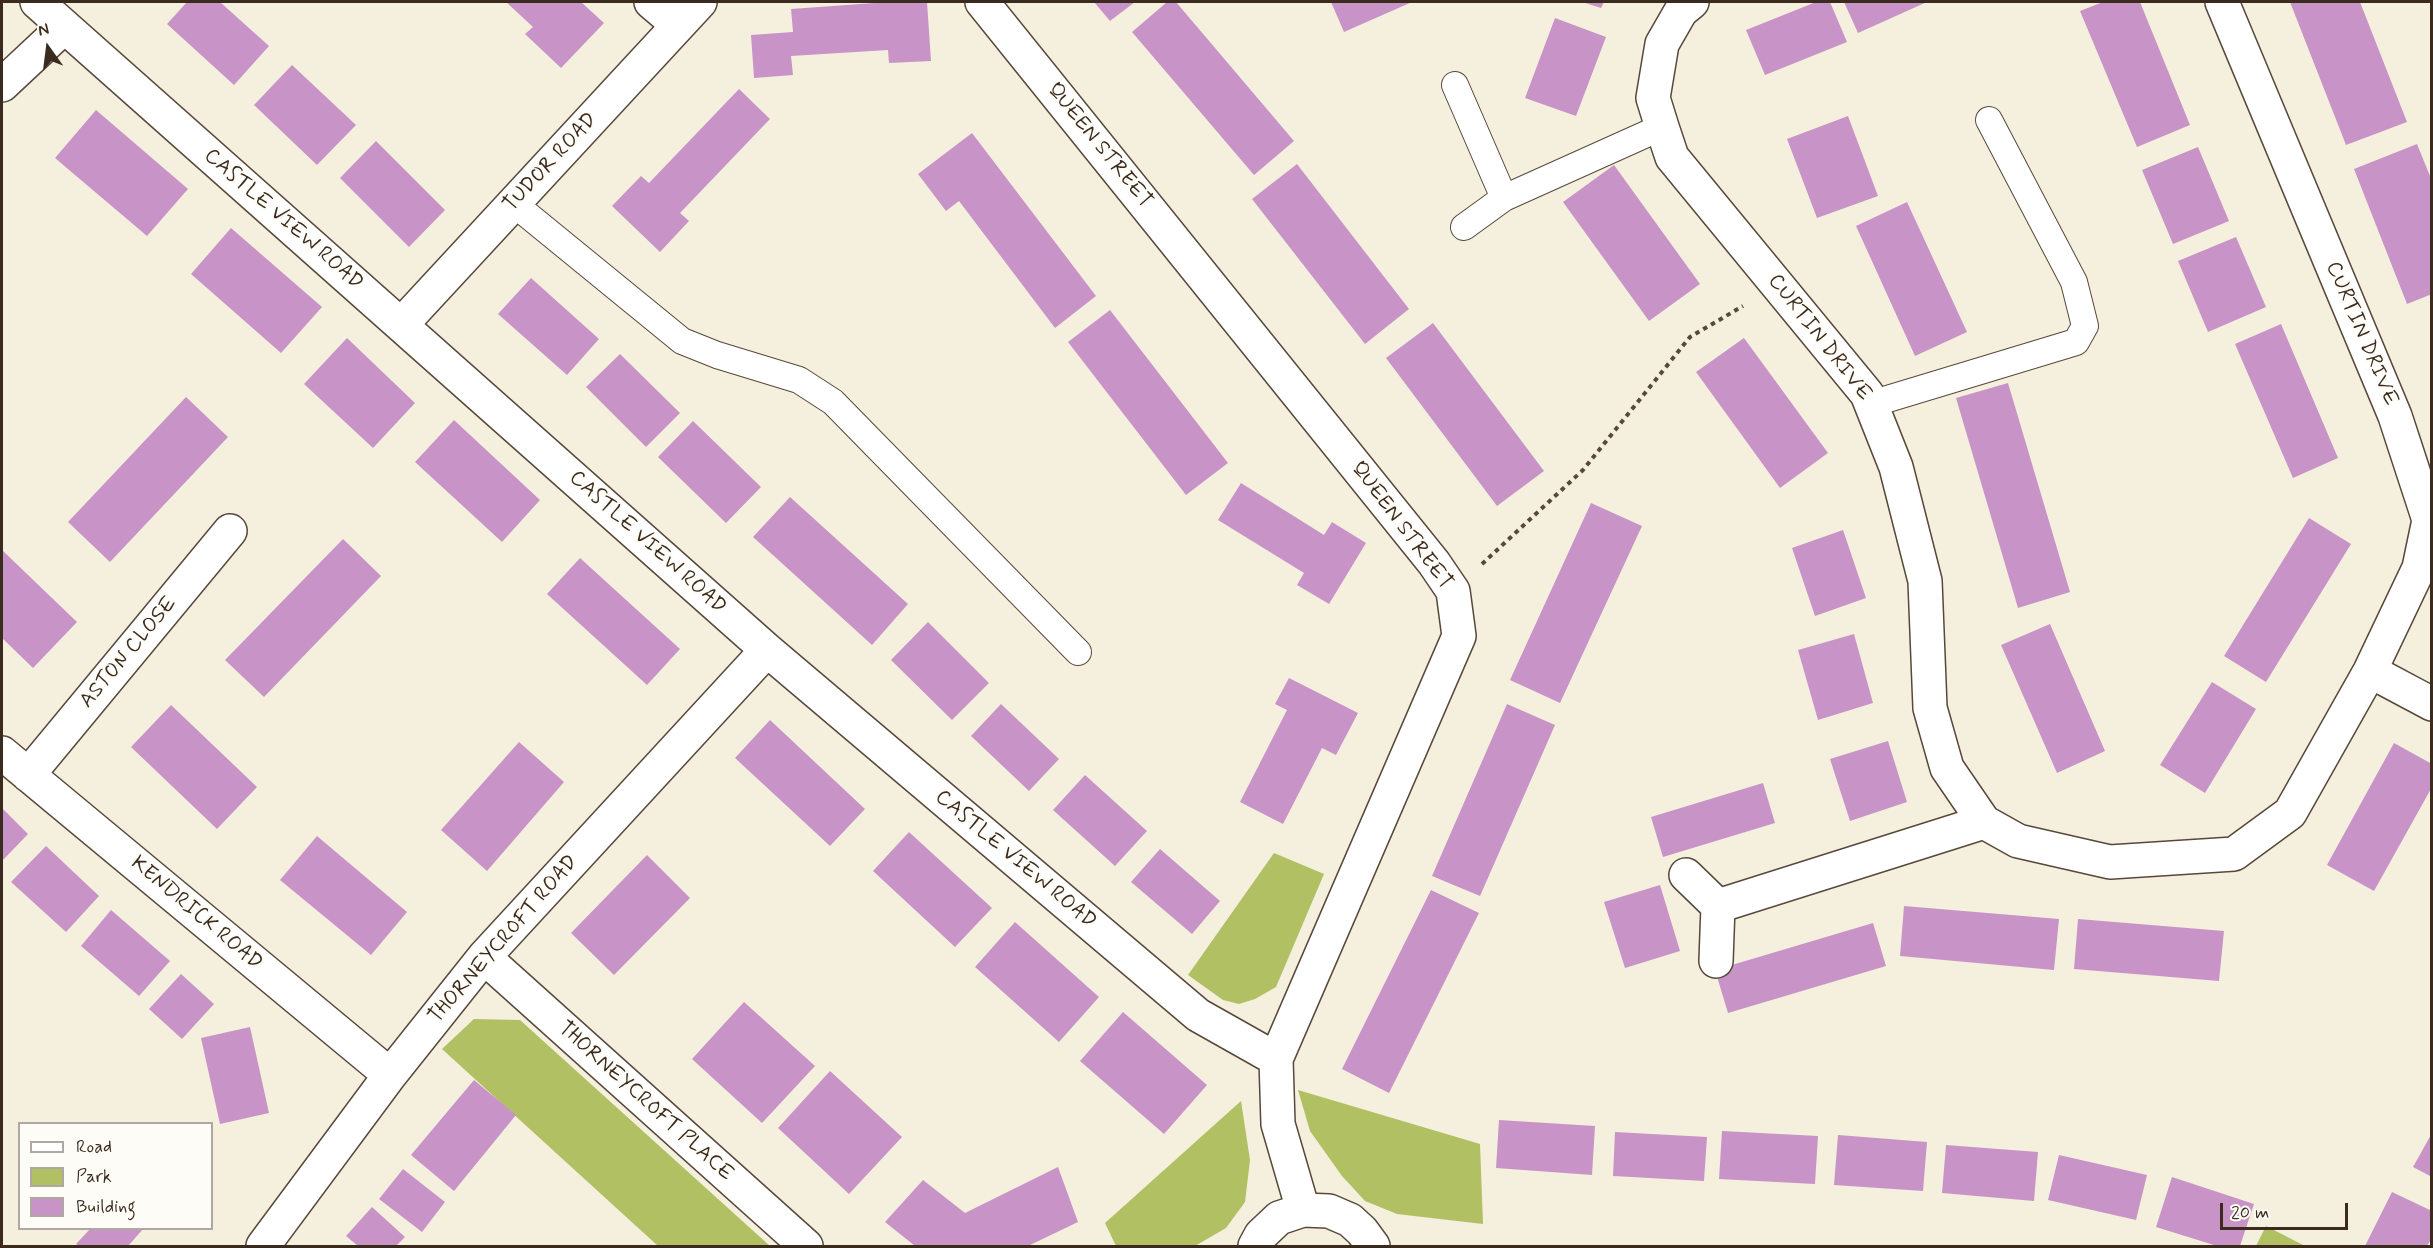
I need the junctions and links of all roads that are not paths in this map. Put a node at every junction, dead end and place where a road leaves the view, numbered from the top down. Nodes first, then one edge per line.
1 (37, 2) edge
2 (651, 2) edge
3 (700, 2) edge
4 (982, 2) edge
5 (1692, 2) edge
6 (2222, 2) edge
7 (678, 25) junction
8 (64, 27) junction
9 (2, 85) edge
10 (1455, 85) dead end
11 (1989, 120) dead end
12 (1662, 127) junction
13 (1504, 198) junction
14 (513, 203) junction
15 (1464, 226) dead end
16 (401, 325) junction
17 (1871, 404) junction
18 (230, 531) dead end
19 (767, 651) junction
20 (1078, 652) dead end
21 (2370, 671) junction
22 (2432, 704) edge
23 (2, 753) edge
24 (28, 775) junction
25 (1984, 822) junction
26 (1686, 875) dead end
27 (1718, 906) junction
28 (484, 957) junction
29 (1716, 961) dead end
30 (1276, 1059) junction
31 (390, 1075) junction
32 (1304, 1210) junction
33 (263, 1246) edge
34 (806, 1246) edge
35 (1255, 1246) edge
36 (1373, 1246) edge

1 - 8 street, CASTLE VIEW ROAD
2 - 7 street
3 - 7 street, TUDOR ROAD
4 - 30 street, QUEEN STREET
5 - 12 street, CURTIN DRIVE
6 - 21 street, CURTIN DRIVE
7 - 14 street, TUDOR ROAD
8 - 9 street
8 - 16 street, CASTLE VIEW ROAD
10 - 13 lane
11 - 17 lane
12 - 13 lane
12 - 17 street, CURTIN DRIVE
13 - 15 lane
14 - 16 street, TUDOR ROAD
14 - 20 lane
16 - 19 street, CASTLE VIEW ROAD
17 - 25 street, CURTIN DRIVE
18 - 24 street, ASTON CLOSE
19 - 28 street, THORNEYCROFT ROAD
19 - 30 street, CASTLE VIEW ROAD
21 - 22 street
21 - 25 street, CURTIN DRIVE
23 - 24 street, KENDRICK ROAD
24 - 31 street, KENDRICK ROAD
25 - 27 street
26 - 27 street
27 - 29 street
28 - 31 street, THORNEYCROFT ROAD
28 - 34 street, THORNEYCROFT PLACE
30 - 32 street, QUEEN STREET
31 - 33 street, THORNEYCROFT ROAD
32 - 35 street
32 - 36 street

